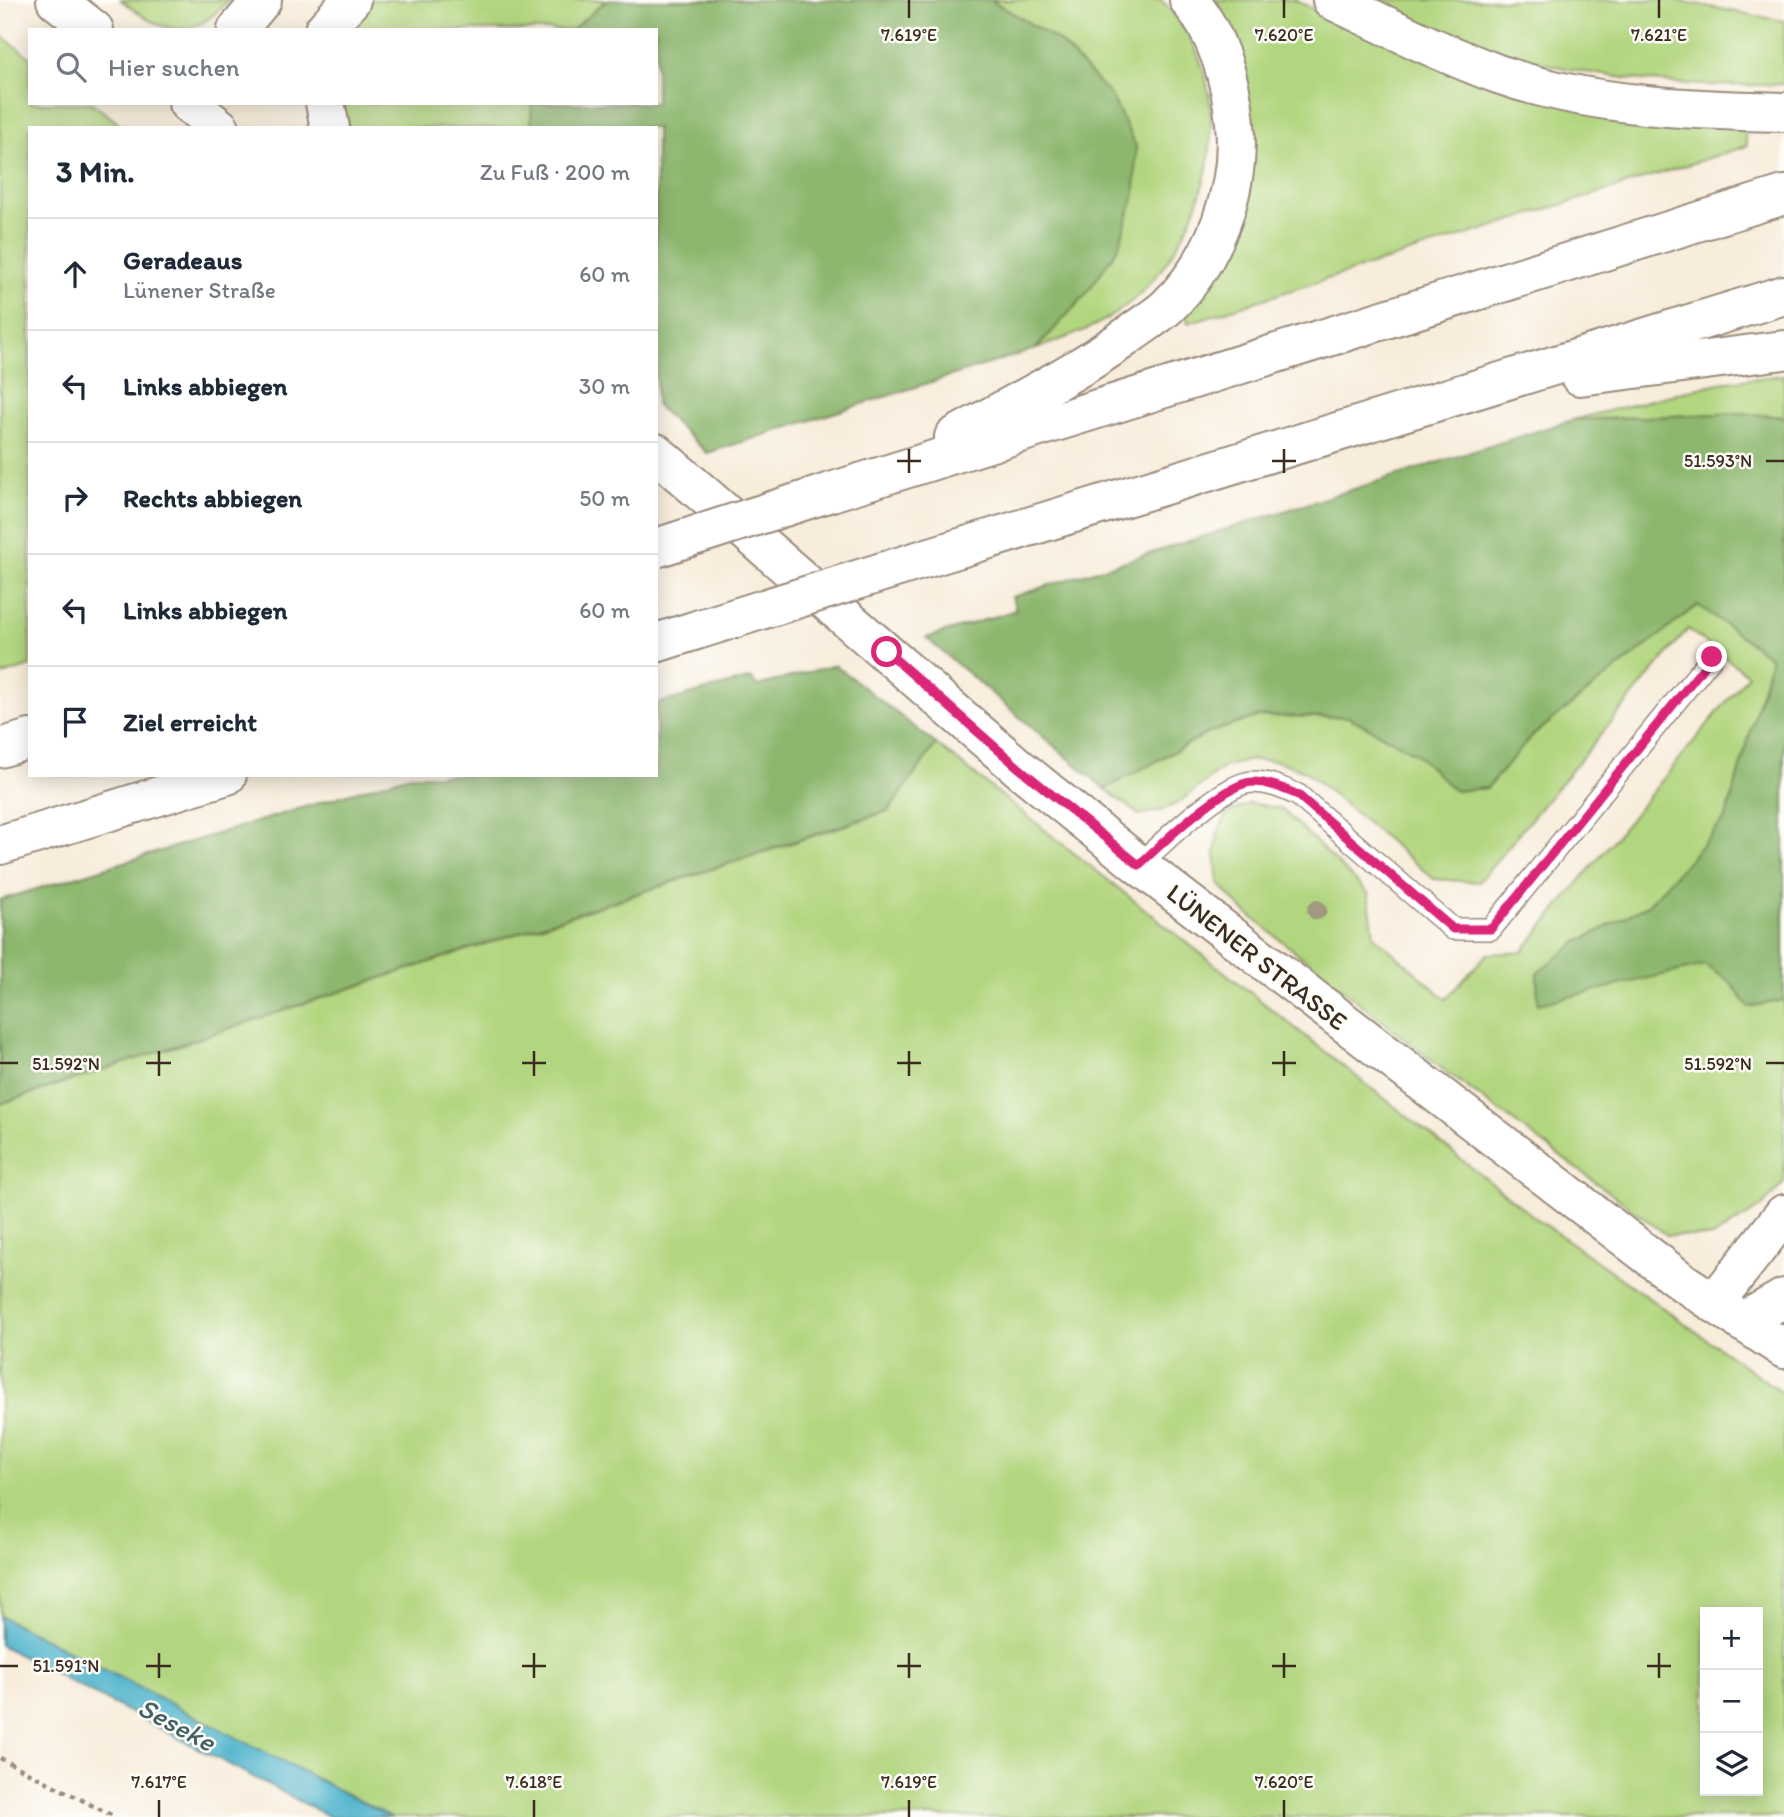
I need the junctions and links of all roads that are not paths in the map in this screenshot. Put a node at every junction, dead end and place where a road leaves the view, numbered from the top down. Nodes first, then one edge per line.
1 (57, 0) edge
2 (262, 0) edge
3 (1189, 0) edge
4 (1332, 0) edge
5 (92, 28) edge
6 (239, 28) edge
7 (190, 105) edge
8 (325, 105) edge
9 (1784, 112) edge
10 (217, 126) edge
11 (330, 126) edge
12 (1784, 195) edge
13 (1784, 295) edge
14 (1784, 350) edge
15 (1480, 388) junction
16 (658, 455) edge
17 (884, 475) junction
18 (658, 547) edge
19 (658, 642) edge
20 (1712, 657) dead end
21 (28, 740) edge
22 (0, 748) edge
23 (221, 777) edge
24 (0, 845) edge
25 (1139, 865) junction
26 (1784, 1214) edge
27 (1784, 1298) edge
28 (1728, 1312) junction
29 (1784, 1349) edge

1 - 5 main road
2 - 6 main road
3 - 17 main road
4 - 9 main road
7 - 10 main road
8 - 11 main road
12 - 17 main road
13 - 15 main road
14 - 15 main road
15 - 19 main road, bridge
16 - 25 main road, LÜNENER STRASSE
17 - 18 main road, bridge
20 - 25 lane
21 - 22 main road
23 - 24 main road
25 - 28 main road, LÜNENER STRASSE
26 - 28 main road
27 - 28 main road
28 - 29 main road, LÜNENER STRASSE

